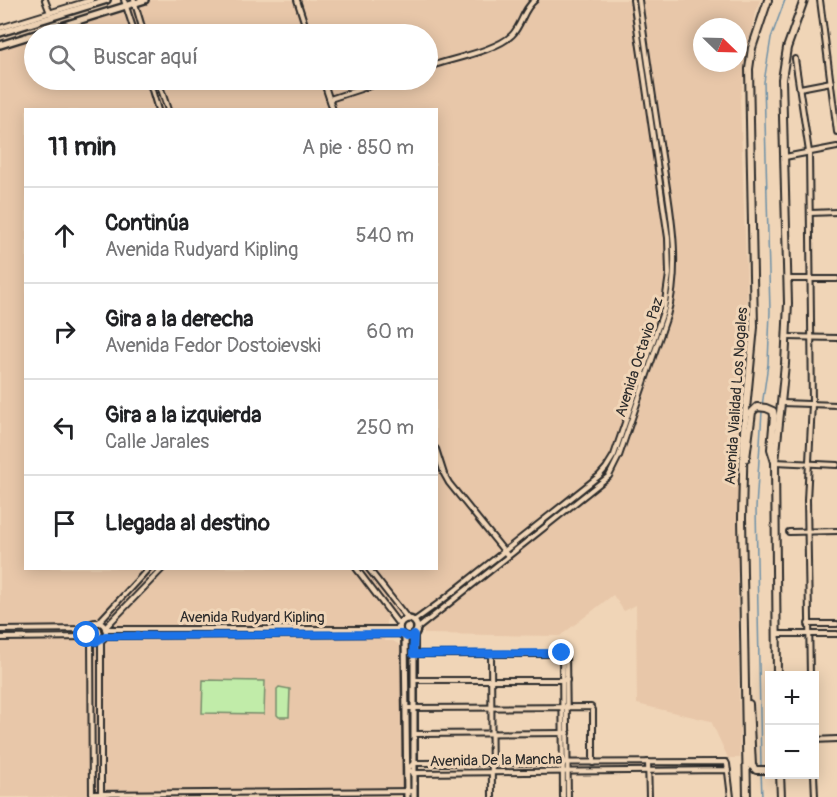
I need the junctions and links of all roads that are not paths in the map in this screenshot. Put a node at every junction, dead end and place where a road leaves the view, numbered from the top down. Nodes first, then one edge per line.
1 (45, 0) edge
2 (91, 0) edge
3 (107, 0) edge
4 (145, 0) edge
5 (297, 0) edge
6 (535, 0) edge
7 (633, 0) edge
8 (639, 0) edge
9 (768, 0) edge
10 (804, 0) edge
11 (820, 0) edge
12 (134, 2) edge
13 (125, 3) edge
14 (50, 13) junction
15 (140, 20) junction
16 (131, 23) joint
17 (29, 24) edge
18 (62, 24) edge
19 (141, 24) edge
20 (305, 24) edge
21 (24, 26) edge
22 (0, 28) edge
23 (0, 33) edge
24 (24, 37) edge
25 (0, 45) edge
26 (795, 59) dead end
27 (438, 64) edge
28 (829, 66) junction
29 (837, 66) edge
30 (831, 82) junction
31 (800, 88) junction
32 (152, 90) edge
33 (161, 90) edge
34 (327, 90) edge
35 (357, 90) edge
36 (330, 99) junction
37 (157, 108) edge
38 (167, 108) edge
39 (332, 108) edge
40 (837, 132) edge
41 (837, 147) edge
42 (809, 152) junction
43 (784, 158) junction
44 (837, 212) edge
45 (810, 213) junction
46 (787, 279) junction
47 (811, 279) junction
48 (837, 279) edge
49 (787, 337) junction
50 (812, 338) junction
51 (837, 338) edge
52 (782, 403) junction
53 (812, 404) junction
54 (837, 405) edge
55 (438, 455) edge
56 (775, 462) junction
57 (810, 465) junction
58 (837, 465) edge
59 (742, 470) junction
60 (837, 531) edge
61 (789, 532) dead end
62 (807, 532) junction
63 (504, 551) junction
64 (508, 556) junction
65 (147, 570) edge
66 (161, 570) edge
67 (357, 570) edge
68 (370, 570) edge
69 (411, 620) junction
70 (98, 623) junction
71 (808, 624) junction
72 (837, 624) edge
73 (417, 628) junction
74 (87, 629) junction
75 (105, 629) junction
76 (0, 630) edge
77 (402, 631) junction
78 (777, 634) junction
79 (809, 634) junction
80 (837, 634) edge
81 (414, 635) junction
82 (0, 638) edge
83 (103, 638) junction
84 (89, 639) junction
85 (413, 654) junction
86 (491, 654) junction
87 (744, 656) junction
88 (775, 671) edge
89 (810, 671) edge
90 (413, 680) junction
91 (491, 680) junction
92 (565, 680) junction
93 (491, 707) junction
94 (565, 707) junction
95 (406, 708) junction
96 (414, 708) junction
97 (565, 733) junction
98 (414, 734) junction
99 (492, 734) junction
100 (819, 740) edge
101 (837, 740) edge
102 (91, 741) junction
103 (101, 741) junction
104 (648, 762) junction
105 (414, 763) junction
106 (492, 763) junction
107 (565, 763) junction
108 (593, 763) junction
109 (407, 769) junction
110 (728, 770) junction
111 (765, 770) edge
112 (649, 771) junction
113 (492, 772) junction
114 (565, 772) junction
115 (414, 773) junction
116 (780, 779) edge
117 (814, 779) edge
118 (407, 794) edge
119 (414, 794) edge
120 (92, 795) edge
121 (101, 795) edge
122 (492, 797) edge
123 (563, 797) edge
124 (568, 797) edge
125 (649, 797) edge
126 (731, 797) edge
127 (747, 797) edge
128 (781, 797) edge
129 (815, 797) edge

1 - 14 street
2 - 14 street
3 - 17 main road
4 - 12 main road
5 - 20 street
6 - 27 street
7 - 63 street, Avenida Octavio Paz
8 - 64 street, Avenida Octavio Paz
9 - 59 highway, Avenida Vialidad Los Nogales
10 - 43 highway
11 - 28 street
12 - 13 main road
12 - 15 street
13 - 16 street
13 - 18 main road
14 - 22 street
15 - 16 street
15 - 19 street
21 - 23 main road
24 - 25 main road
26 - 31 street
28 - 29 street
28 - 30 street
30 - 31 street
30 - 40 street
31 - 42 street
32 - 37 street
33 - 38 street
34 - 36 street
35 - 36 street
36 - 39 street
41 - 42 street
42 - 43 street
42 - 45 street
43 - 46 highway
44 - 45 street
45 - 47 street
46 - 47 street
46 - 49 highway
47 - 48 street
47 - 50 street
49 - 50 street
49 - 52 highway
50 - 51 street
50 - 53 street
52 - 53 street
52 - 56 highway
53 - 54 street
53 - 57 street
55 - 63 street
56 - 57 street
56 - 59 highway
56 - 78 highway
57 - 58 street
57 - 62 street
59 - 87 highway, Avenida Vialidad Los Nogales
60 - 62 street
61 - 62 street
62 - 71 street
63 - 64 street
63 - 69 street, Avenida Octavio Paz
64 - 73 street, Avenida Octavio Paz
65 - 70 street
66 - 75 street
67 - 77 street
68 - 69 street
69 - 73 main road
69 - 77 main road
70 - 74 street
70 - 75 street
71 - 72 street
71 - 79 street
73 - 81 main road
74 - 76 street
74 - 84 street
75 - 77 street, Avenida Rudyard Kipling
75 - 83 street
77 - 81 main road
77 - 83 street, Avenida Rudyard Kipling
77 - 95 main road
78 - 79 street
78 - 88 highway
79 - 80 street
79 - 89 street
81 - 85 main road
82 - 84 street
83 - 84 street
83 - 103 street
84 - 102 street
85 - 86 street
85 - 90 main road
86 - 91 street
86 - 92 street
87 - 111 highway
87 - 127 highway, Avenida Vialidad Los Nogales
90 - 91 street
90 - 96 main road
91 - 92 street
91 - 93 street
92 - 94 street
93 - 94 street
93 - 96 street
93 - 99 street
94 - 97 street
94 - 108 street
95 - 96 street
95 - 109 main road
96 - 98 main road
97 - 99 street
97 - 107 street
98 - 99 street
98 - 105 main road
99 - 106 street
100 - 101 street
102 - 103 street
102 - 120 street
103 - 121 street
104 - 108 street, Avenida De la Mancha
104 - 110 street, Avenida De la Mancha
104 - 112 street
105 - 106 street, Avenida De la Mancha
105 - 109 street, Avenida De la Mancha
105 - 115 main road
106 - 107 street, Avenida De la Mancha
106 - 113 street
107 - 108 street, Avenida De la Mancha
107 - 114 street
109 - 115 street, Avenida De la Mancha
109 - 118 main road
110 - 112 street, Avenida De la Mancha
110 - 126 street
112 - 114 street, Avenida De la Mancha
112 - 125 street
113 - 114 street, Avenida De la Mancha
113 - 115 street, Avenida De la Mancha
113 - 122 street
114 - 123 street
114 - 124 street
115 - 119 main road
116 - 128 highway
117 - 129 street
118 - 119 street
118 - 121 street
120 - 121 street

